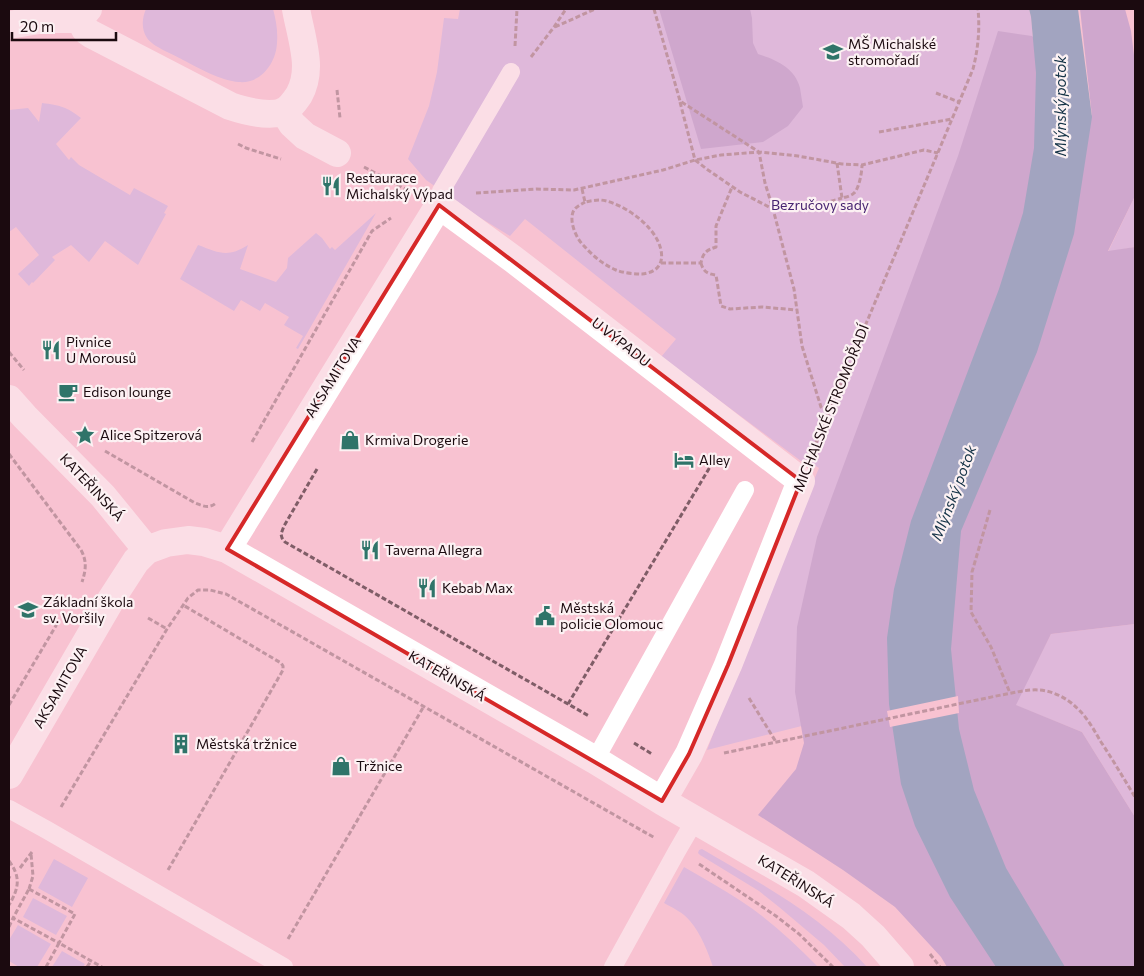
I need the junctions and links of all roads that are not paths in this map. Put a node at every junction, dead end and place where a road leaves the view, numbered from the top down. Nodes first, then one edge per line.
1 (296, 9) edge
2 (85, 14) edge
3 (9, 25) edge
4 (511, 72) road end
5 (284, 111) junction
6 (348, 159) road end
7 (439, 206) junction
8 (9, 399) edge
9 (801, 481) joint
10 (745, 490) dead end
11 (227, 549) junction
12 (147, 550) junction
13 (595, 760) junction
14 (9, 775) edge
15 (662, 801) junction
16 (9, 809) edge
17 (695, 820) junction
18 (279, 965) edge
19 (613, 967) edge
20 (900, 967) edge

1 - 5 street
2 - 3 street
2 - 5 street
4 - 7 lane
5 - 6 street
7 - 9 street, U VÝPADU
7 - 11 street, AKSAMITOVA
8 - 12 street, KATEŘINSKÁ
9 - 15 street, MICHALSKÉ STROMOŘADÍ
10 - 13 lane
11 - 12 street, KATEŘINSKÁ
11 - 13 street, KATEŘINSKÁ
12 - 14 street, AKSAMITOVA
13 - 15 street, KATEŘINSKÁ
15 - 17 street, KATEŘINSKÁ
16 - 18 lane
17 - 19 lane
17 - 20 street, KATEŘINSKÁ

